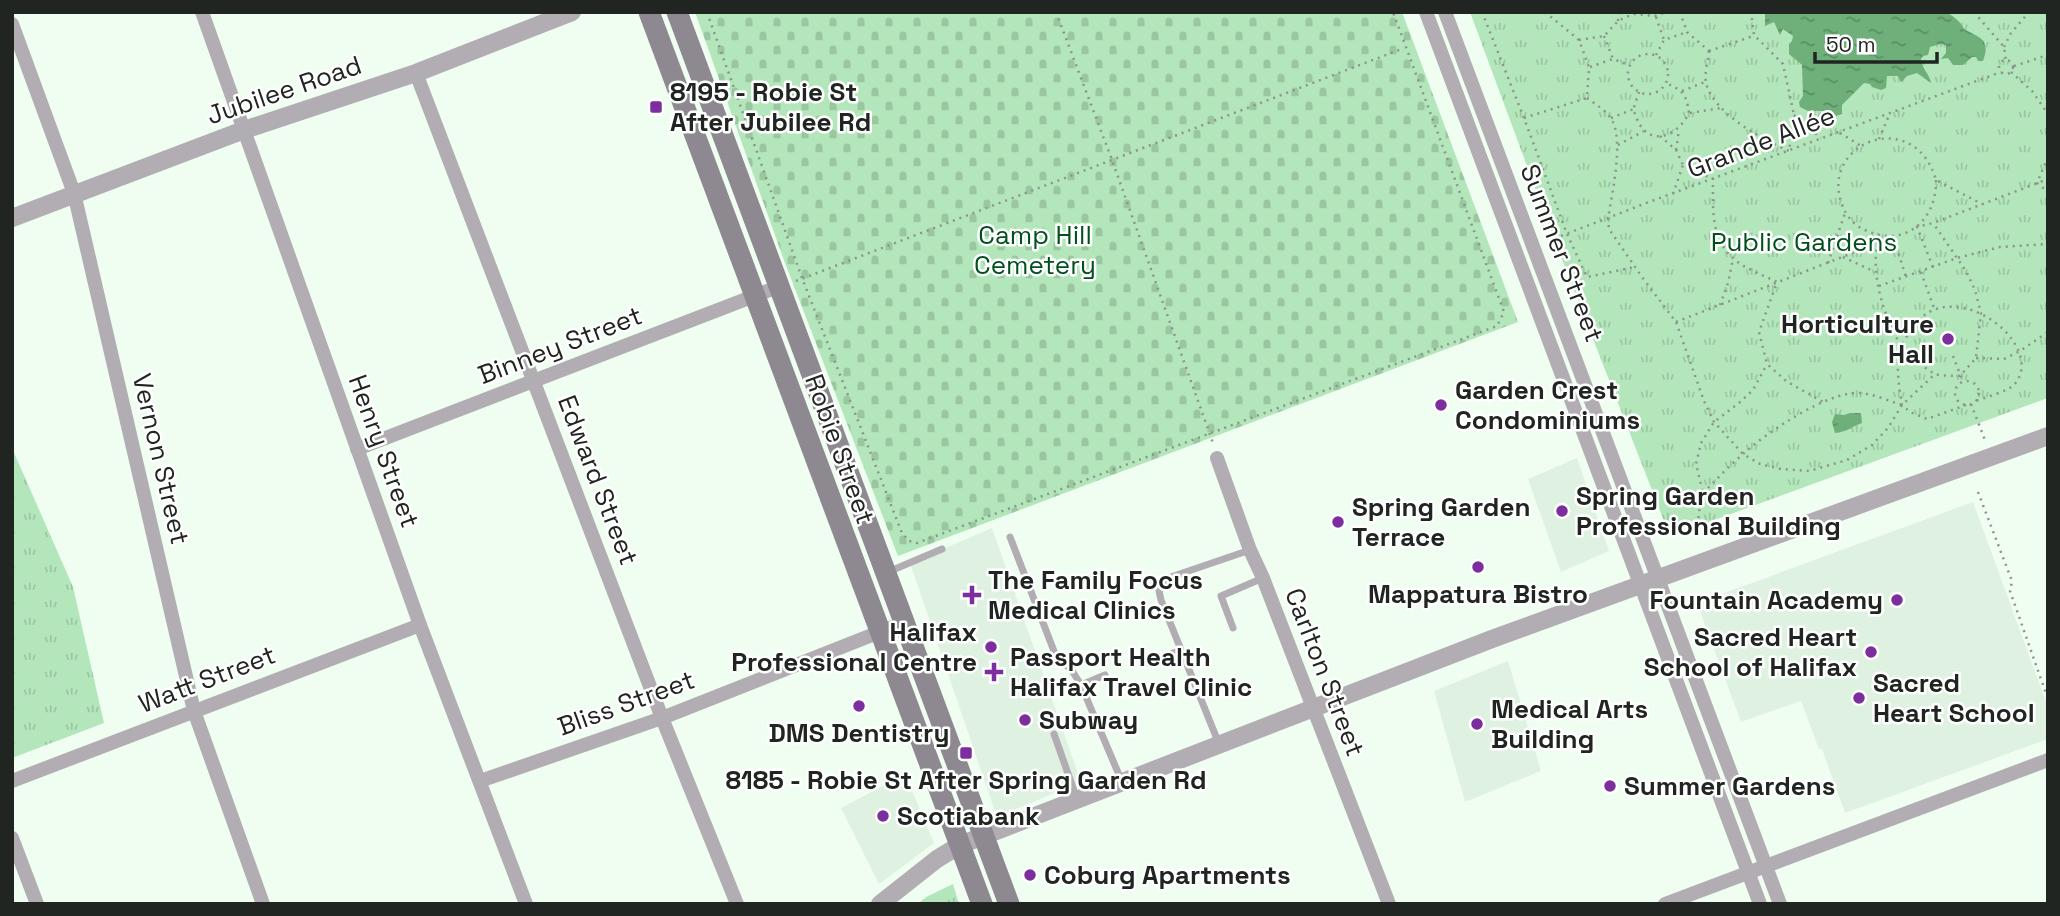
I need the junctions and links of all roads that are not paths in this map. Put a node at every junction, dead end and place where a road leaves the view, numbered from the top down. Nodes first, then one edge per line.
1 (202, 12) edge
2 (572, 12) edge
3 (649, 12) edge
4 (677, 12) edge
5 (1426, 12) edge
6 (1445, 12) edge
7 (12, 24) edge
8 (415, 73) junction
9 (244, 131) junction
10 (74, 193) junction
11 (12, 218) edge
12 (780, 286) junction
13 (754, 297) junction
14 (535, 381) junction
15 (2048, 436) edge
16 (358, 449) junction
17 (1217, 458) dead end
18 (1010, 537) dead end
19 (942, 549) dead end
20 (1250, 550) junction
21 (885, 573) junction
22 (1263, 578) junction
23 (1658, 579) junction
24 (1640, 586) junction
25 (905, 622) junction
26 (420, 625) junction
27 (1233, 628) dead end
28 (879, 632) junction
29 (1181, 650) junction
30 (1148, 663) dead end
31 (1105, 676) dead end
32 (1081, 685) junction
33 (1313, 708) junction
34 (194, 710) junction
35 (662, 718) junction
36 (1054, 734) dead end
37 (1219, 745) junction
38 (2048, 760) edge
39 (12, 781) edge
40 (480, 781) junction
41 (1122, 782) junction
42 (1078, 800) junction
43 (983, 836) junction
44 (12, 838) edge
45 (960, 845) junction
46 (1766, 866) junction
47 (1748, 873) junction
48 (37, 904) edge
49 (263, 904) edge
50 (526, 904) edge
51 (737, 904) edge
52 (880, 904) edge
53 (982, 904) edge
54 (1009, 904) edge
55 (1388, 904) edge
56 (1665, 904) edge
57 (1760, 904) edge
58 (1780, 904) edge

1 - 9 street, Henry Street
2 - 8 street, Jubilee Road
3 - 13 main road, Robie Street
4 - 12 main road, Robie Street
5 - 24 street, Summer Street
6 - 23 street, Summer Street
7 - 10 street, Vernon Street
8 - 9 street, Jubilee Road
8 - 14 street, Edward Street
9 - 10 street, Jubilee Road
9 - 16 street, Henry Street
10 - 11 street, Jubilee Road
10 - 34 street, Vernon Street
12 - 13 street, Binney Street
12 - 21 main road, Robie Street
13 - 14 street, Binney Street
13 - 28 main road, Robie Street
14 - 16 street, Binney Street
14 - 35 street, Edward Street
15 - 23 street
16 - 26 street, Henry Street
17 - 20 street, Carlton Street
18 - 32 lane
19 - 21 lane
20 - 22 street, Carlton Street
20 - 29 lane
21 - 25 main road, Robie Street
22 - 27 lane
22 - 33 street, Carlton Street
23 - 24 street
23 - 46 street, Summer Street
24 - 33 street
24 - 47 street, Summer Street
25 - 28 street, Bliss Street
25 - 43 main road, Robie Street
26 - 34 street, Watt Street
26 - 40 street, Henry Street
28 - 35 street, Bliss Street
28 - 45 main road, Robie Street
29 - 30 lane
29 - 37 lane
31 - 32 lane
32 - 41 lane
33 - 37 street
33 - 55 street, Carlton Street
34 - 39 street, Watt Street
34 - 49 street, Vernon Street
35 - 40 street, Bliss Street
35 - 51 street, Edward Street
36 - 42 lane
37 - 41 street
38 - 46 street
40 - 50 street, Henry Street
41 - 42 street
42 - 43 street
43 - 45 street
43 - 54 main road, Robie Street
44 - 48 street
45 - 52 street
45 - 53 main road, Robie Street
46 - 47 street
46 - 58 street, Summer Street
47 - 56 street
47 - 57 street, Summer Street

